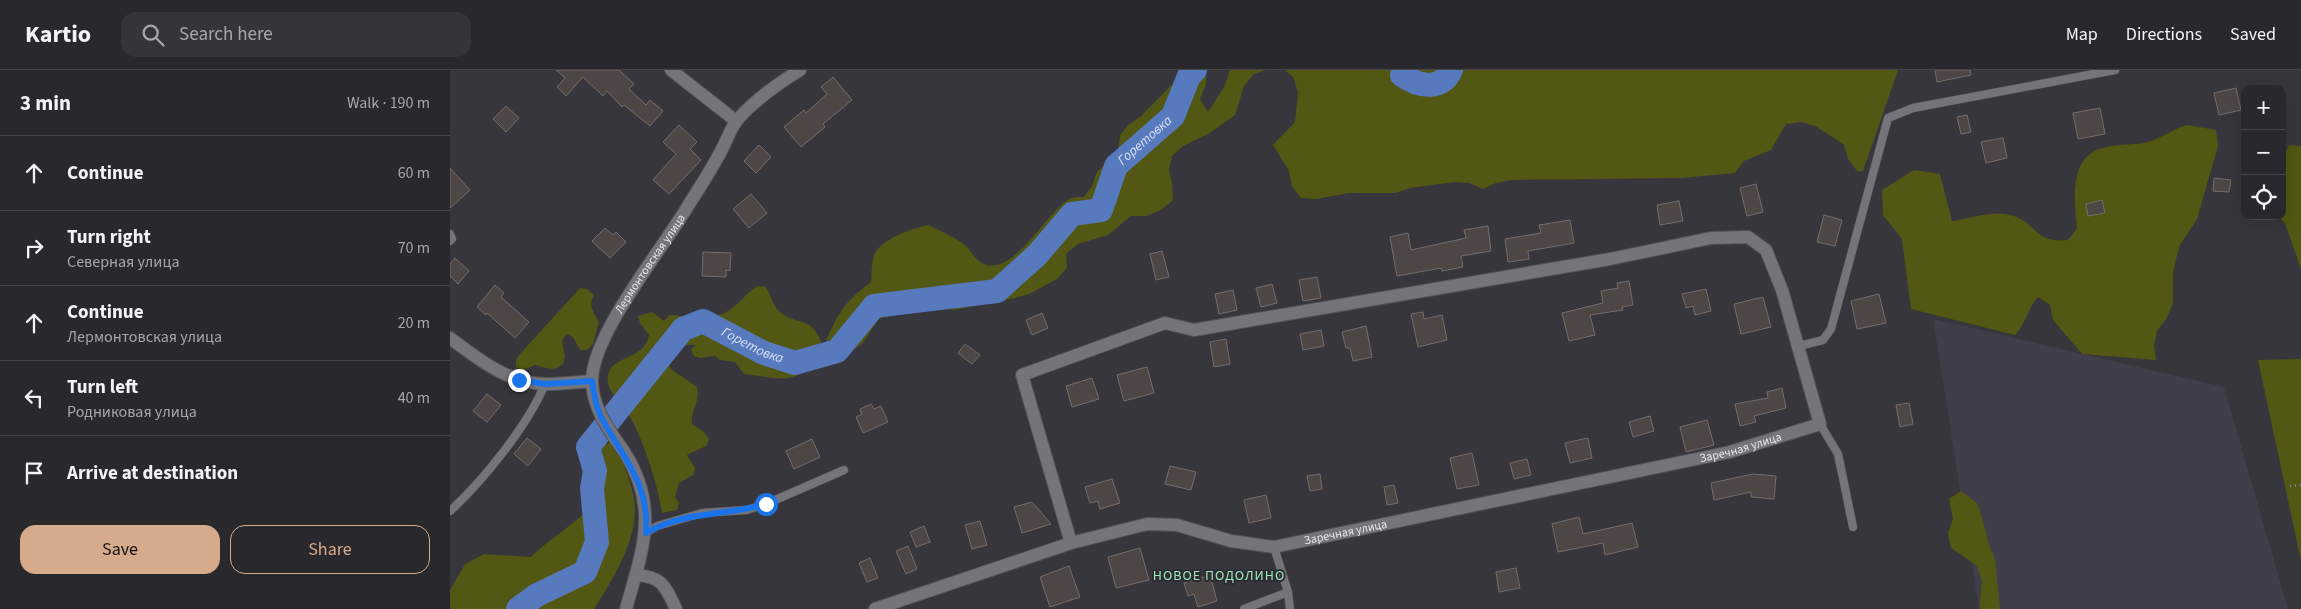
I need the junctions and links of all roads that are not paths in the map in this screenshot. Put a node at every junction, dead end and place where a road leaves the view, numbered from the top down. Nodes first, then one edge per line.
1 (671, 70) edge
2 (800, 70) edge
3 (2115, 70) edge
4 (736, 121) junction
5 (450, 234) edge
6 (450, 241) edge
7 (450, 338) edge
8 (1799, 346) junction
9 (592, 381) junction
10 (545, 384) junction
11 (1820, 424) junction
12 (844, 470) dead end
13 (450, 511) edge
14 (1853, 527) dead end
15 (646, 533) junction
16 (1071, 543) junction
17 (1274, 547) junction
18 (636, 575) junction
19 (1288, 592) junction
20 (626, 609) edge
21 (676, 609) edge
22 (875, 609) edge
23 (1244, 609) edge
24 (1290, 609) edge

1 - 4 street
2 - 4 street, Лермонтовская улица
3 - 8 lane
4 - 9 street, Лермонтовская улица
5 - 6 lane
7 - 10 street
8 - 11 street
8 - 16 street
9 - 10 street
9 - 15 street, Лермонтовская улица
10 - 13 lane
11 - 14 lane
11 - 17 street, Заречная улица
12 - 15 lane
15 - 18 street, Лермонтовская улица
16 - 17 street, Заречная улица
16 - 22 street, Заречная улица
17 - 19 lane
18 - 20 street, Лермонтовская улица
18 - 21 street
19 - 23 lane
19 - 24 lane

